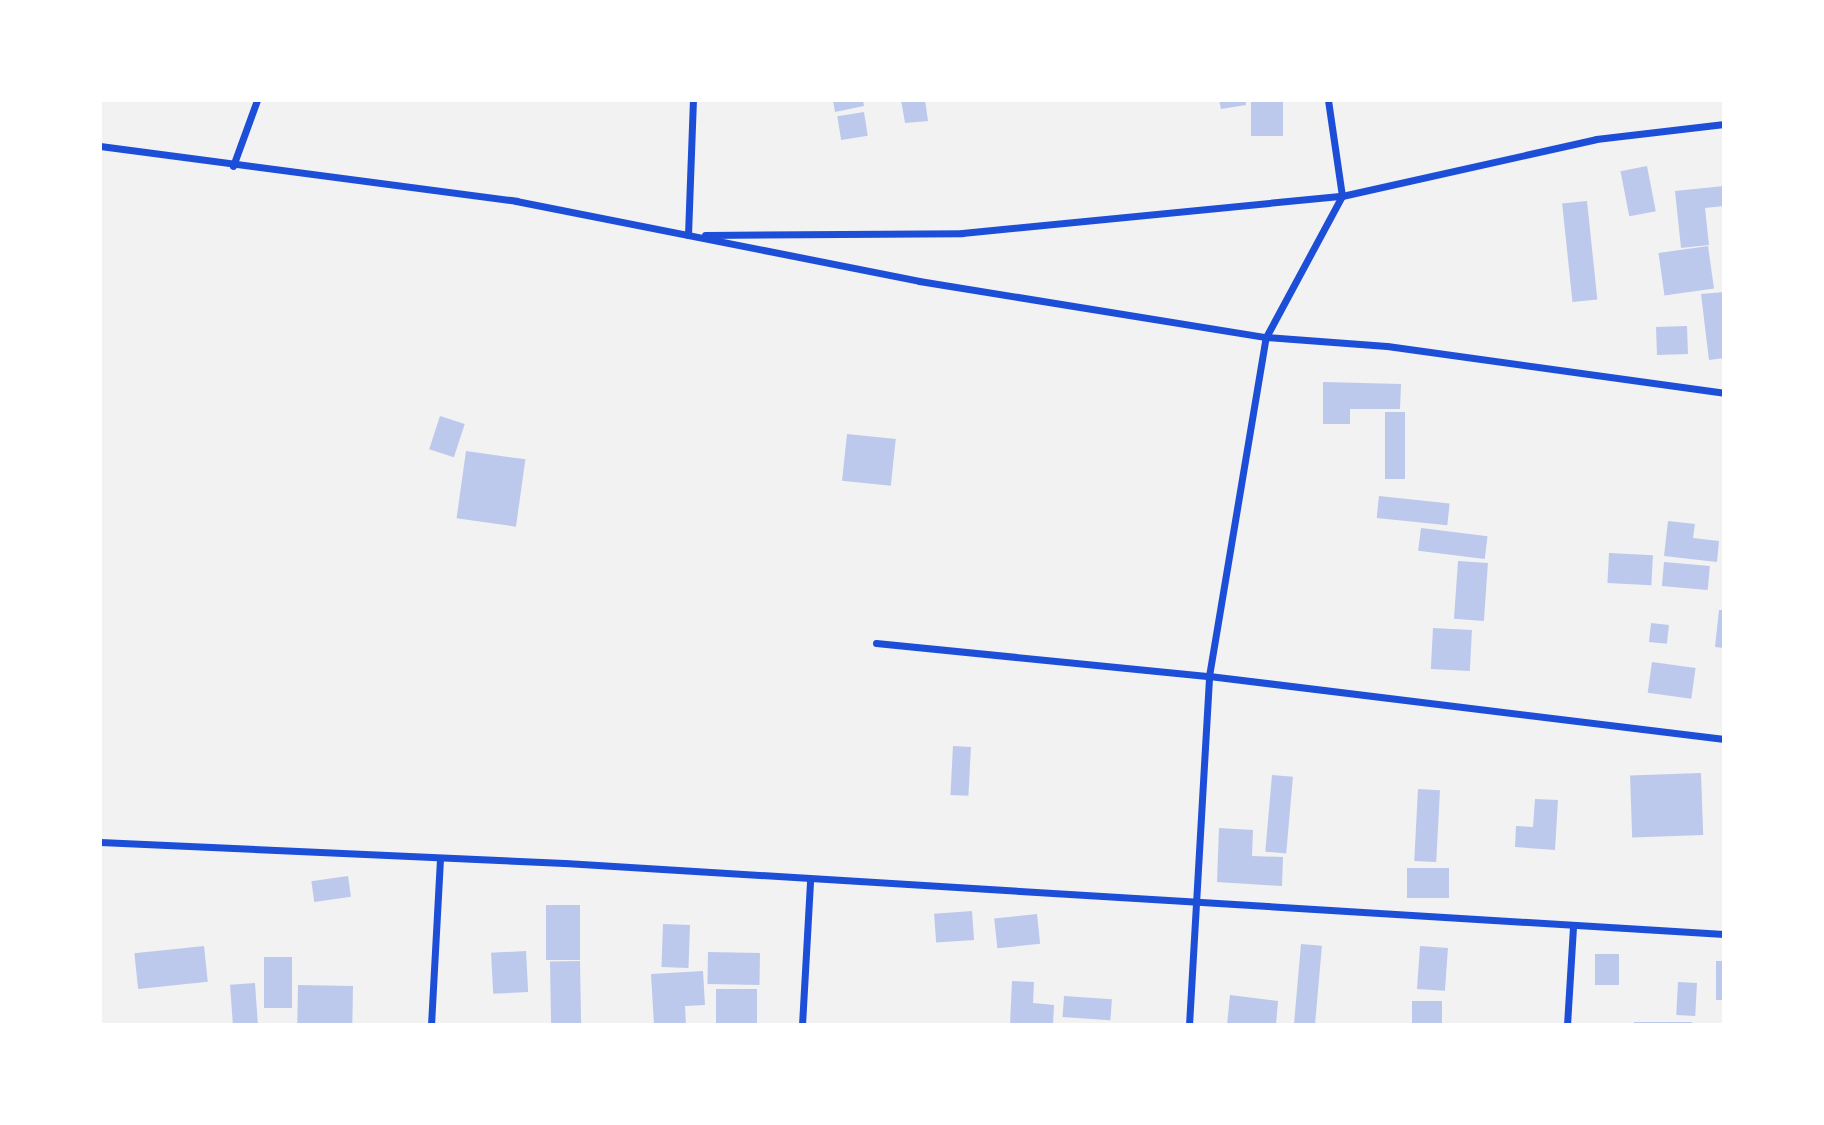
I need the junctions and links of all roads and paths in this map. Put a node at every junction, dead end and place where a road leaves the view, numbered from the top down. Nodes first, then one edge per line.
1 (257, 100) edge
2 (693, 100) edge
3 (1328, 100) edge
4 (1724, 124) edge
5 (100, 146) edge
6 (233, 166) junction
7 (1342, 196) junction
8 (688, 235) junction
9 (1266, 337) junction
10 (1724, 393) edge
11 (876, 643) dead end
12 (1209, 676) junction
13 (1724, 739) edge
14 (100, 842) edge
15 (440, 860) junction
16 (810, 881) junction
17 (1196, 904) junction
18 (1573, 926) junction
19 (1724, 934) edge
20 (430, 1025) edge
21 (802, 1025) edge
22 (1189, 1025) edge
23 (1567, 1025) edge

1 - 6 street
2 - 8 street
3 - 7 street
4 - 7 street
5 - 6 street
6 - 8 street
7 - 8 street
7 - 9 street
8 - 9 street
9 - 10 street
9 - 12 street
11 - 12 street
12 - 13 street
12 - 17 street
14 - 15 street
15 - 16 street
15 - 20 street
16 - 17 street
16 - 21 street
17 - 18 street
17 - 22 street
18 - 19 street
18 - 23 street

